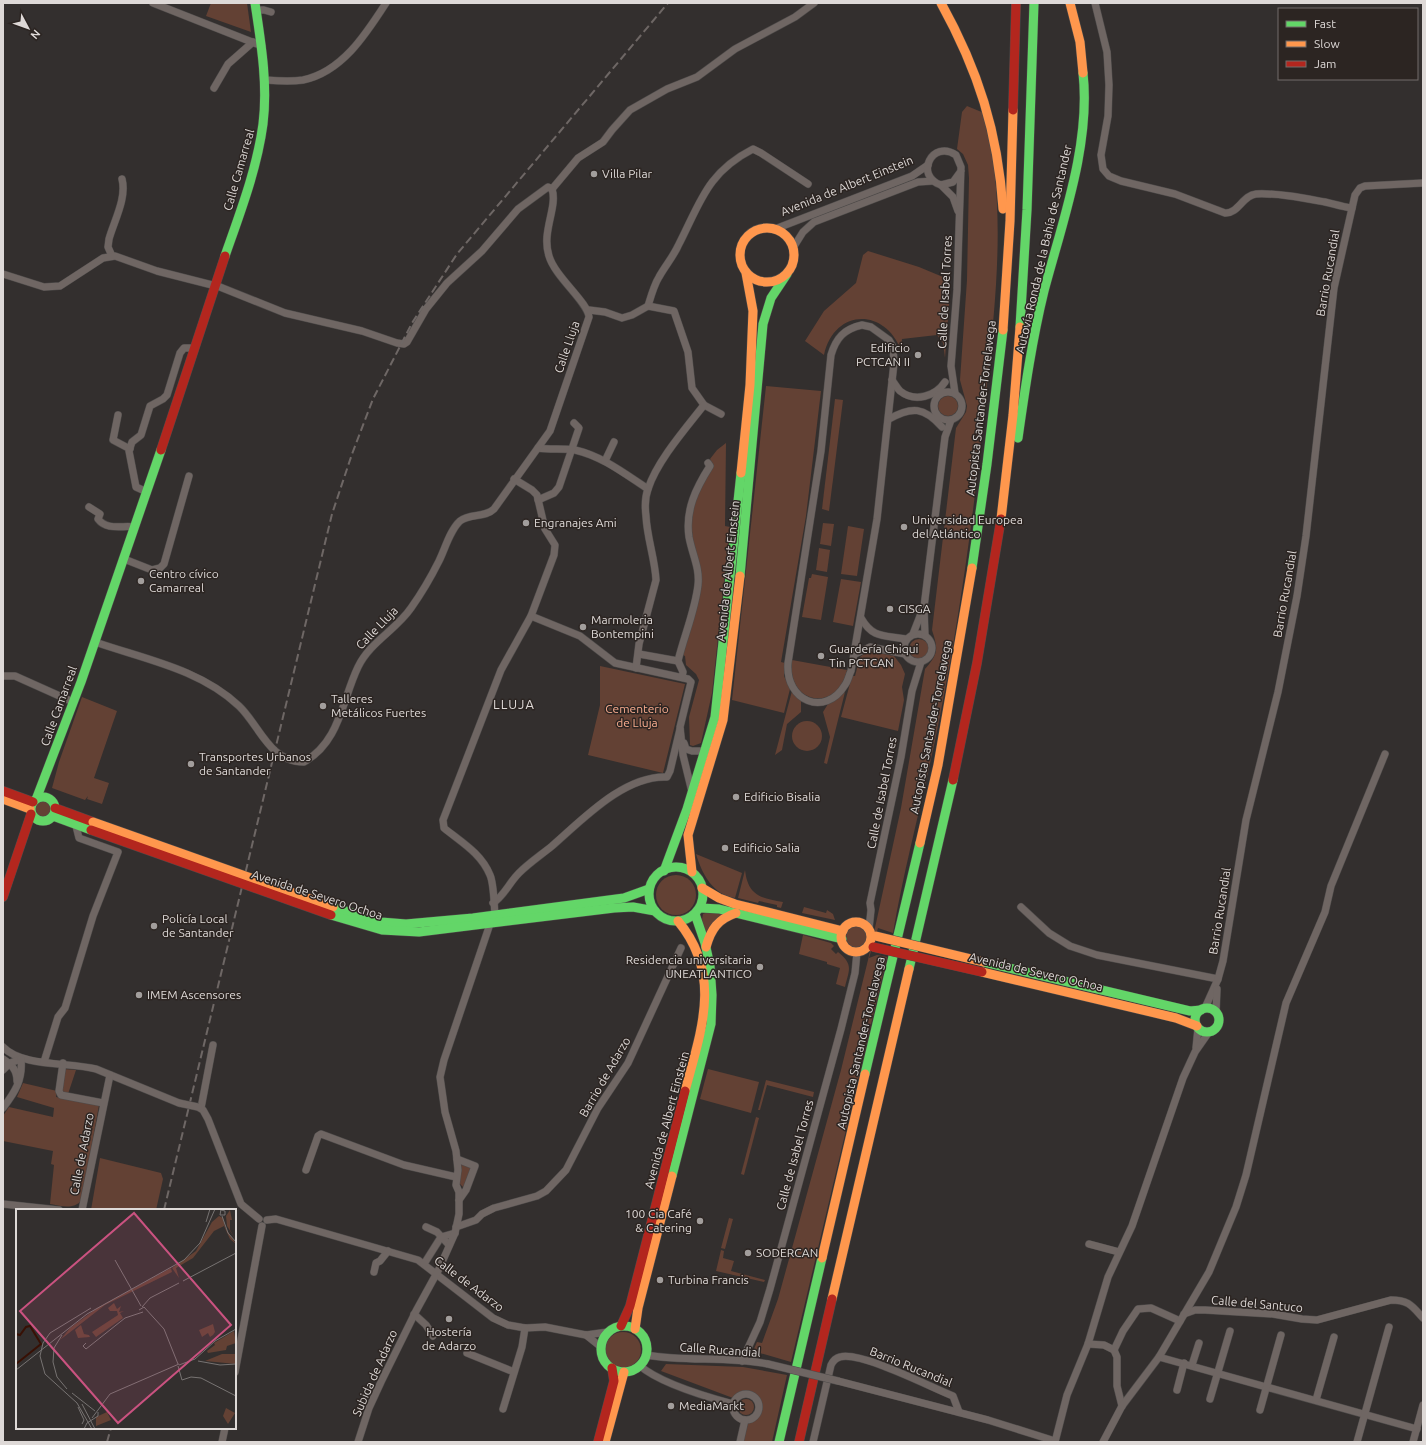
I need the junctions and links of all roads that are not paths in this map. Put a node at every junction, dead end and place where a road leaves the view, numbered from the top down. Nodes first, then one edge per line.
1 (154, 3) edge
2 (386, 3) edge
3 (814, 3) edge
4 (941, 3) edge
5 (1016, 3) edge
6 (1034, 3) edge
7 (1070, 3) edge
8 (1095, 3) edge
9 (255, 6) edge
10 (271, 12) dead end
11 (258, 44) junction
12 (266, 80) junction
13 (214, 88) dead end
14 (928, 165) junction
15 (961, 171) junction
16 (122, 179) dead end
17 (933, 181) junction
18 (1423, 183) edge
19 (808, 184) dead end
20 (941, 184) junction
21 (552, 189) junction
22 (1352, 208) junction
23 (959, 219) junction
24 (775, 228) junction
25 (793, 248) junction
26 (112, 256) junction
27 (746, 273) junction
28 (3, 274) edge
29 (787, 274) junction
30 (215, 286) junction
31 (648, 306) junction
32 (588, 310) junction
33 (194, 348) junction
34 (951, 366) junction
35 (892, 380) junction
36 (945, 382) junction
37 (944, 392) junction
38 (954, 393) junction
39 (704, 405) junction
40 (721, 414) dead end
41 (118, 415) dead end
42 (939, 417) junction
43 (889, 419) junction
44 (951, 420) junction
45 (574, 424) dead end
46 (942, 427) junction
47 (944, 437) junction
48 (614, 442) dead end
49 (538, 448) junction
50 (130, 449) junction
51 (571, 450) junction
52 (605, 461) junction
53 (708, 463) dead end
54 (987, 464) junction
55 (190, 476) dead end
56 (514, 479) junction
57 (648, 489) junction
58 (148, 492) junction
59 (538, 500) junction
60 (89, 507) dead end
61 (135, 527) junction
62 (124, 559) junction
63 (924, 607) junction
64 (531, 616) junction
65 (861, 618) junction
66 (914, 634) junction
67 (925, 635) junction
68 (906, 639) junction
69 (95, 642) junction
70 (639, 654) junction
71 (855, 654) junction
72 (905, 654) junction
73 (678, 661) junction
74 (921, 662) junction
75 (636, 668) junction
76 (3, 676) edge
77 (682, 677) junction
78 (74, 702) junction
79 (968, 713) junction
80 (680, 727) junction
81 (682, 739) junction
82 (705, 751) junction
83 (1386, 754) dead end
84 (46, 777) junction
85 (3, 791) edge
86 (692, 792) junction
87 (50, 798) junction
88 (3, 799) edge
89 (33, 805) junction
90 (54, 812) junction
91 (41, 821) junction
92 (76, 826) junction
93 (92, 826) junction
94 (24, 837) junction
95 (664, 871) junction
96 (692, 872) junction
97 (702, 888) junction
98 (649, 889) junction
99 (3, 896) edge
100 (493, 903) junction
101 (1021, 907) dead end
102 (655, 911) junction
103 (698, 911) junction
104 (738, 913) junction
105 (493, 919) junction
106 (678, 921) junction
107 (872, 934) junction
108 (842, 935) junction
109 (871, 946) junction
110 (706, 947) junction
111 (681, 948) dead end
112 (856, 952) junction
113 (1218, 979) junction
114 (1203, 1009) junction
115 (1216, 1012) junction
116 (1198, 1027) junction
117 (1209, 1032) junction
118 (213, 1045) dead end
119 (3, 1047) edge
120 (1195, 1052) junction
121 (21, 1059) junction
122 (3, 1060) edge
123 (44, 1062) junction
124 (10, 1063) junction
125 (63, 1063) junction
126 (3, 1070) edge
127 (110, 1075) junction
128 (18, 1087) junction
129 (103, 1103) junction
130 (199, 1107) junction
131 (3, 1108) edge
132 (457, 1158) junction
133 (306, 1170) dead end
134 (456, 1177) junction
135 (459, 1200) junction
136 (3, 1204) edge
137 (50, 1209) edge
138 (82, 1209) edge
139 (263, 1222) junction
140 (426, 1227) dead end
141 (456, 1230) junction
142 (441, 1237) junction
143 (1089, 1244) dead end
144 (449, 1245) junction
145 (388, 1251) junction
146 (1119, 1252) junction
147 (424, 1264) junction
148 (374, 1272) dead end
149 (436, 1275) junction
150 (414, 1314) junction
151 (1184, 1314) junction
152 (1423, 1318) edge
153 (1180, 1321) junction
154 (621, 1326) junction
155 (1389, 1327) dead end
156 (524, 1328) junction
157 (635, 1329) junction
158 (1230, 1331) dead end
159 (608, 1332) junction
160 (586, 1335) junction
161 (1281, 1335) dead end
162 (433, 1336) dead end
163 (1334, 1337) dead end
164 (1199, 1343) dead end
165 (1088, 1344) junction
166 (601, 1348) junction
167 (1114, 1350) junction
168 (467, 1353) dead end
169 (646, 1355) junction
170 (1159, 1357) junction
171 (742, 1361) junction
172 (1184, 1363) junction
173 (640, 1365) junction
174 (1192, 1365) junction
175 (236, 1367) edge
176 (612, 1368) junction
177 (514, 1372) junction
178 (624, 1372) junction
179 (1218, 1372) junction
180 (1267, 1386) junction
181 (1177, 1390) dead end
182 (1210, 1399) dead end
183 (1316, 1400) junction
184 (733, 1404) junction
185 (1423, 1405) edge
186 (1122, 1406) junction
187 (503, 1409) dead end
188 (1260, 1410) dead end
189 (959, 1412) junction
190 (1366, 1413) junction
191 (745, 1420) junction
192 (225, 1429) edge
193 (1417, 1429) junction
194 (1055, 1441) edge
195 (222, 1442) edge
196 (358, 1442) edge
197 (598, 1442) edge
198 (605, 1442) edge
199 (740, 1442) edge
200 (779, 1442) edge
201 (798, 1442) edge
202 (813, 1442) edge
203 (1103, 1442) edge
204 (1357, 1442) edge
205 (1413, 1442) edge

1 - 11 street
2 - 12 street
3 - 21 street
4 - 54 main road, Autovía Ronda de la Bahía de Santander
5 - 54 main road, Autopista Santander-Torrelavega
6 - 79 main road
7 - 79 main road, Autovía Ronda de la Bahía de Santander
8 - 22 street
9 - 10 street, Calle Camarreal
9 - 11 main road, Calle Camarreal
11 - 12 main road, Calle Camarreal
11 - 13 street
12 - 30 main road, Calle Camarreal
14 - 15 street
14 - 17 street
14 - 24 street, Avenida de Albert Einstein
15 - 20 street
15 - 23 street, Calle de Isabel Torres
16 - 26 street
17 - 20 street
17 - 25 street, Avenida de Albert Einstein
18 - 22 street, Barrio Rucandial
19 - 31 street
20 - 23 street, Calle de Isabel Torres
21 - 30 street
21 - 32 street, Calle Lluja
22 - 113 street, Barrio Rucandial
23 - 34 street, Calle de Isabel Torres
24 - 25 main road
24 - 27 main road
25 - 29 main road
26 - 28 street
26 - 30 street
27 - 29 main road
27 - 82 main road, Avenida de Albert Einstein
29 - 96 main road, Avenida de Albert Einstein
30 - 33 main road, Calle Camarreal
31 - 32 street
31 - 39 street
32 - 49 street, Calle Lluja
33 - 50 street
33 - 58 main road, Calle Camarreal
34 - 36 street, Calle de Isabel Torres
34 - 38 street, Calle de Isabel Torres
35 - 36 street
35 - 43 street
35 - 71 street
36 - 37 street, Calle de Isabel Torres
37 - 38 street
37 - 42 street
38 - 44 street
39 - 40 street
39 - 57 street
41 - 50 street
42 - 44 street
42 - 46 street
43 - 46 street
43 - 65 street
44 - 47 street
45 - 51 street
46 - 47 street
47 - 63 street
48 - 52 street
49 - 51 street
49 - 56 street, Calle Lluja
50 - 58 street
51 - 52 street
51 - 59 street
52 - 57 street
53 - 73 street
54 - 200 main road, Autopista Santander-Torrelavega
55 - 62 street
56 - 59 street
56 - 69 street, Calle Lluja
57 - 70 street
58 - 61 main road, Calle Camarreal
59 - 64 street
60 - 61 street
61 - 62 main road, Calle Camarreal
62 - 69 main road, Calle Camarreal
63 - 66 street
63 - 67 street
64 - 75 street
64 - 100 street
65 - 68 street
65 - 71 street
66 - 67 street
66 - 68 street
67 - 74 street
68 - 72 street
69 - 78 main road, Calle Camarreal
70 - 73 street
70 - 75 street
71 - 72 street
72 - 74 street
73 - 77 street
74 - 107 street, Calle de Isabel Torres
75 - 77 street
76 - 78 street
77 - 80 street
78 - 84 main road, Calle Camarreal
79 - 201 main road
80 - 81 street
80 - 100 street
81 - 82 street
81 - 86 street
82 - 86 main road, Avenida de Albert Einstein
83 - 151 street
84 - 87 main road
84 - 89 main road, Calle Camarreal
85 - 89 main road
86 - 95 main road, Avenida de Albert Einstein
87 - 89 main road
87 - 90 main road
88 - 89 main road
89 - 91 main road
89 - 94 main road, Calle Camarreal
90 - 91 main road
90 - 92 main road, Avenida de Severo Ochoa
90 - 93 main road, Avenida de Severo Ochoa
91 - 94 main road
92 - 93 main road, Avenida de Severo Ochoa
92 - 123 street
93 - 105 main road, Avenida de Severo Ochoa, bridge
94 - 99 main road, Calle Camarreal
95 - 96 main road
95 - 98 main road
96 - 97 main road
97 - 103 main road
97 - 108 main road
98 - 102 main road
98 - 105 main road, Avenida de Severo Ochoa
100 - 105 street
101 - 113 street
102 - 105 main road, Avenida de Severo Ochoa
102 - 106 main road
103 - 104 main road
103 - 106 main road
103 - 110 main road, Avenida de Albert Einstein
104 - 108 main road
104 - 110 main road, Avenida de Albert Einstein
105 - 132 street
106 - 154 main road, Avenida de Albert Einstein
107 - 108 main road
107 - 109 main road
107 - 114 main road, Avenida de Severo Ochoa, bridge
108 - 112 main road
109 - 112 main road
109 - 116 main road, Avenida de Severo Ochoa, bridge
110 - 157 main road, Avenida de Albert Einstein
111 - 141 street, Barrio de Adarzo
112 - 171 street, Calle de Isabel Torres
113 - 114 street, Barrio Rucandial
113 - 115 street, Barrio Rucandial
114 - 115 main road
114 - 116 main road
115 - 117 main road
116 - 117 main road
116 - 120 street
117 - 120 street
118 - 130 street
119 - 121 street
120 - 146 street
121 - 123 street
121 - 124 street
121 - 128 street
122 - 124 street
123 - 125 street
124 - 126 street
124 - 128 street
125 - 127 street
125 - 129 street, Calle de Adarzo
127 - 129 street, Calle de Adarzo
127 - 130 street, bridge
128 - 131 street
129 - 138 street, Calle de Adarzo
130 - 139 street
132 - 134 street
132 - 135 street
133 - 134 street
134 - 135 street
135 - 141 street
136 - 137 street
139 - 145 street, Calle de Adarzo
139 - 175 street
140 - 142 street
141 - 142 street, Barrio de Adarzo
141 - 144 street, Subida de Adarzo
142 - 144 street
142 - 147 street
143 - 146 street
144 - 149 street, Subida de Adarzo
145 - 147 street, Calle de Adarzo
145 - 148 street
146 - 165 street
147 - 149 street, Calle de Adarzo
149 - 150 street, Subida de Adarzo
149 - 156 street, Calle de Adarzo
150 - 162 street
150 - 196 street, Subida de Adarzo
151 - 152 street, Calle del Santuco
151 - 153 street
153 - 167 street
153 - 170 street
154 - 157 main road
154 - 159 main road
155 - 190 street
156 - 160 street, Calle de Adarzo
156 - 177 street
157 - 169 main road
158 - 179 street
159 - 160 street, Calle de Adarzo
159 - 166 main road
160 - 166 street, Calle de Adarzo
161 - 180 street
163 - 183 street
164 - 174 street
165 - 167 street
165 - 194 street
166 - 176 main road
167 - 186 street
168 - 177 street
169 - 171 street, Calle Rucandial
169 - 173 main road
170 - 172 street
170 - 186 street
171 - 189 street, Calle Rucandial, bridge
172 - 174 street
172 - 181 street
173 - 178 main road
173 - 184 street
174 - 179 street
176 - 178 main road
176 - 197 main road
177 - 187 street
178 - 198 main road
179 - 180 street
179 - 182 street
180 - 183 street
180 - 188 street
183 - 190 street
184 - 191 street
184 - 191 street
185 - 193 street
186 - 203 street
189 - 194 street
189 - 202 street, Barrio Rucandial
190 - 193 street
190 - 204 street
191 - 199 street
192 - 195 street
193 - 205 street

